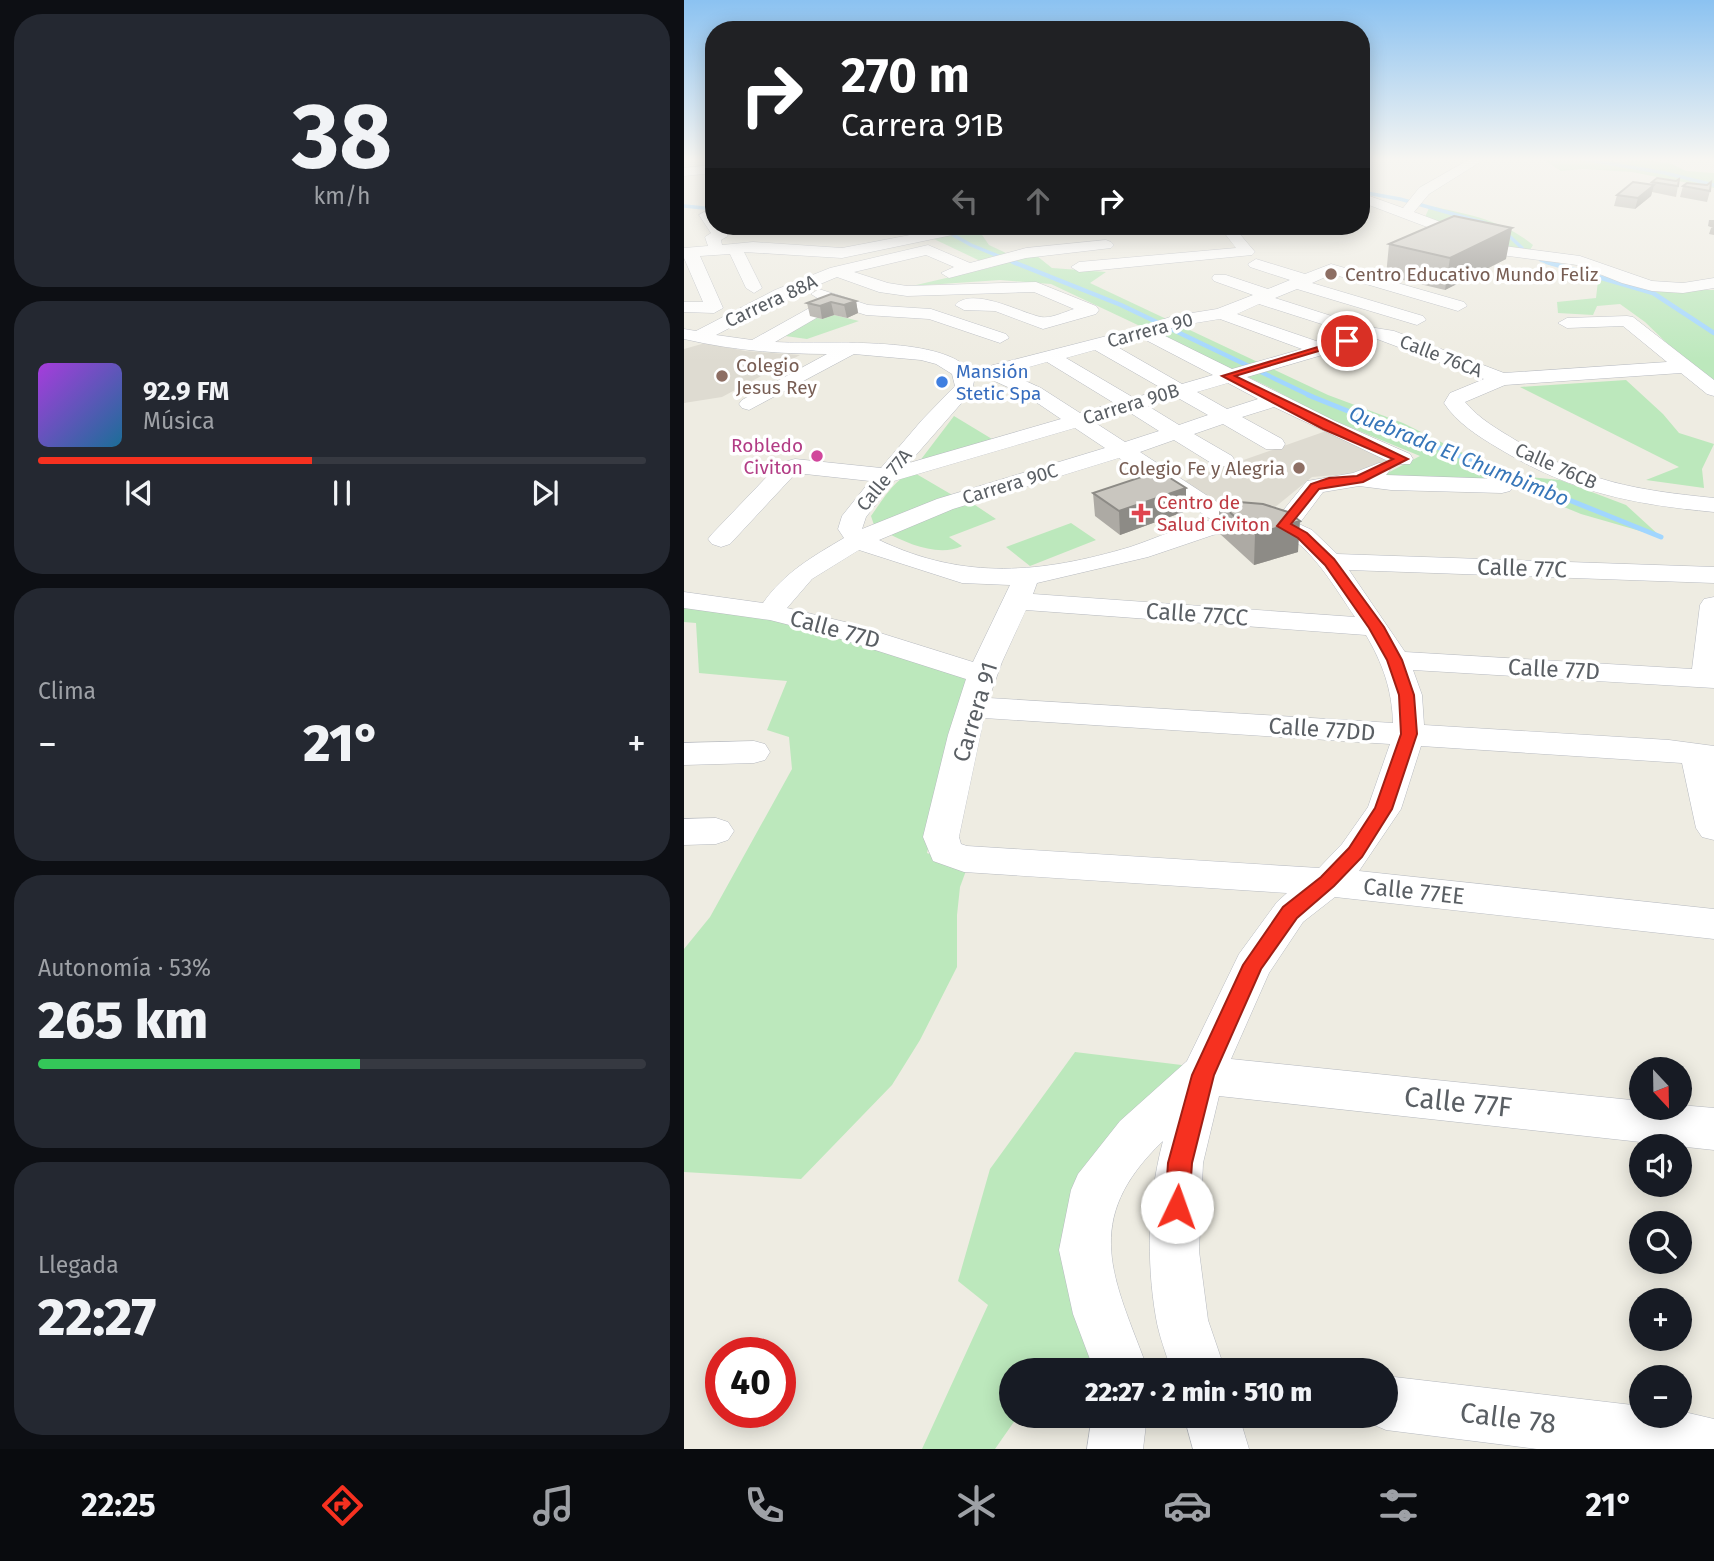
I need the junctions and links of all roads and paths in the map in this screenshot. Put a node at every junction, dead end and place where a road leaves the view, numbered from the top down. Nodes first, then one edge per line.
1 (1439, 227) edge
2 (720, 235) edge
3 (851, 235) edge
4 (932, 235) edge
5 (1099, 235) edge
6 (1233, 235) edge
7 (1106, 245) junction
8 (734, 247) junction
9 (716, 248) junction
10 (687, 252) edge
11 (824, 253) junction
12 (1252, 258) junction
13 (886, 260) junction
14 (1118, 264) junction
15 (798, 266) dead end
16 (1079, 267) dead end
17 (969, 268) junction
18 (836, 271) junction
19 (1220, 278) dead end
20 (1301, 281) junction
21 (1714, 283) edge
22 (797, 287) junction
23 (885, 288) junction
24 (920, 291) junction
25 (1264, 297) junction
26 (835, 300) junction
27 (1458, 306) dead end
28 (684, 307) edge
29 (714, 309) junction
30 (1221, 314) junction
31 (888, 320) dead end
32 (1417, 320) dead end
33 (689, 332) edge
34 (1144, 332) junction
35 (1374, 334) junction
36 (855, 336) junction
37 (1000, 338) dead end
38 (1586, 339) dead end
39 (1098, 344) junction
40 (755, 346) junction
41 (1320, 349) junction
42 (1182, 352) junction
43 (1605, 355) dead end
44 (1050, 356) junction
45 (1134, 365) junction
46 (1684, 367) junction
47 (1624, 371) junction
48 (991, 372) junction
49 (1226, 376) junction
50 (964, 378) junction
51 (1086, 378) junction
52 (1502, 379) junction
53 (1179, 390) junction
54 (1714, 390) edge
55 (1034, 392) junction
56 (1274, 400) junction
57 (749, 404) dead end
58 (1130, 405) junction
59 (1225, 416) junction
60 (1078, 420) junction
61 (1327, 426) junction
62 (1176, 433) junction
63 (1274, 444) junction
64 (1123, 450) junction
65 (1224, 461) junction
66 (888, 477) junction
67 (1359, 479) junction
68 (1168, 480) junction
69 (1502, 486) dead end
70 (1714, 505) edge
71 (1234, 524) junction
72 (1284, 526) junction
73 (721, 539) dead end
74 (858, 540) junction
75 (1330, 562) junction
76 (1714, 575) edge
77 (1022, 589) junction
78 (684, 600) edge
79 (1714, 605) edge
80 (770, 612) junction
81 (1386, 644) junction
82 (982, 674) junction
83 (1710, 678) edge
84 (972, 707) junction
85 (1409, 734) junction
86 (754, 752) dead end
87 (684, 754) edge
88 (1705, 755) edge
89 (1714, 828) edge
90 (946, 852) joint
91 (1327, 881) junction
92 (1714, 924) edge
93 (1203, 1075) junction
94 (1714, 1129) edge
95 (1116, 1358) edge
96 (1194, 1358) edge
97 (1398, 1404) edge
98 (1118, 1428) edge
99 (1215, 1428) edge
100 (1714, 1447) edge
101 (1115, 1449) edge
102 (1221, 1449) edge

1 - 21 street
2 - 9 street
3 - 11 street
4 - 11 street
5 - 7 street
6 - 12 street
7 - 14 street
7 - 17 street
8 - 9 street
8 - 11 street
8 - 29 street
9 - 10 street
10 - 29 street
11 - 15 street
12 - 14 street
12 - 20 street
13 - 17 street, Carrera 88A
13 - 18 street, Carrera 88A
13 - 24 street
14 - 16 street
17 - 24 street
18 - 22 street, Carrera 88A
18 - 23 street
19 - 25 street, Calle 76CA
20 - 25 street, Carrera 90
20 - 27 street, Carrera 90
20 - 32 street
22 - 26 street
22 - 33 street, Carrera 88A
23 - 24 street
23 - 24 street
24 - 24 street
24 - 26 street
24 - 37 street
25 - 30 street, Carrera 90
25 - 35 street, Calle 76CA
26 - 40 street
28 - 29 street
29 - 33 street
30 - 34 street, Carrera 90
30 - 41 street
31 - 36 street
33 - 40 street
34 - 39 street, Carrera 90
34 - 42 street
35 - 41 street, Carrera 90B
35 - 52 street, Calle 76CA
36 - 40 street
36 - 50 street
36 - 57 street
38 - 46 street
39 - 44 street, Carrera 90
39 - 45 street
41 - 49 street, Carrera 90B
42 - 45 street
42 - 49 street
43 - 47 street
44 - 48 street, Carrera 90
44 - 51 street
45 - 51 street
45 - 53 street
46 - 47 street
46 - 54 street
47 - 52 street
48 - 50 street, Carrera 90
48 - 55 street
49 - 53 street, Carrera 90B
49 - 56 street
50 - 66 street, Calle 77A
51 - 55 street
51 - 58 street
52 - 70 street, Calle 76CB
53 - 58 street, Carrera 90B
53 - 59 street
55 - 60 street
56 - 59 street, Carrera 90C
56 - 61 street
58 - 60 street, Carrera 90B
58 - 62 street
59 - 62 street, Carrera 90C
59 - 63 street
60 - 64 street
60 - 66 street, Carrera 90B
61 - 63 street
61 - 67 street
62 - 64 street, Carrera 90C
62 - 65 street
63 - 65 street
64 - 68 street
64 - 74 street, Carrera 90C
65 - 68 street
66 - 73 street
66 - 74 street, Calle 77A
67 - 69 street
67 - 72 street
68 - 71 street
71 - 72 street, Calle 77A
71 - 77 street, Calle 77A
72 - 75 street
74 - 77 street, Calle 77A
74 - 80 street, Carrera 90C
75 - 76 street, Calle 77C
75 - 81 street
77 - 81 street, Calle 77CC
77 - 82 street, Carrera 91
78 - 80 street, Calle 77D
79 - 83 street
80 - 82 street, Calle 77D
81 - 83 street, Calle 77D
81 - 85 street
82 - 84 street, Carrera 91
84 - 85 street, Calle 77DD
84 - 90 street, Carrera 91
85 - 88 street, Calle 77DD
85 - 91 street
86 - 87 street
88 - 89 street
90 - 91 street, Calle 77EE
91 - 92 street, Calle 77EE
91 - 93 street
93 - 94 street, Calle 77F
93 - 95 street
93 - 96 street
97 - 100 street, Calle 78
98 - 101 street
99 - 102 street

